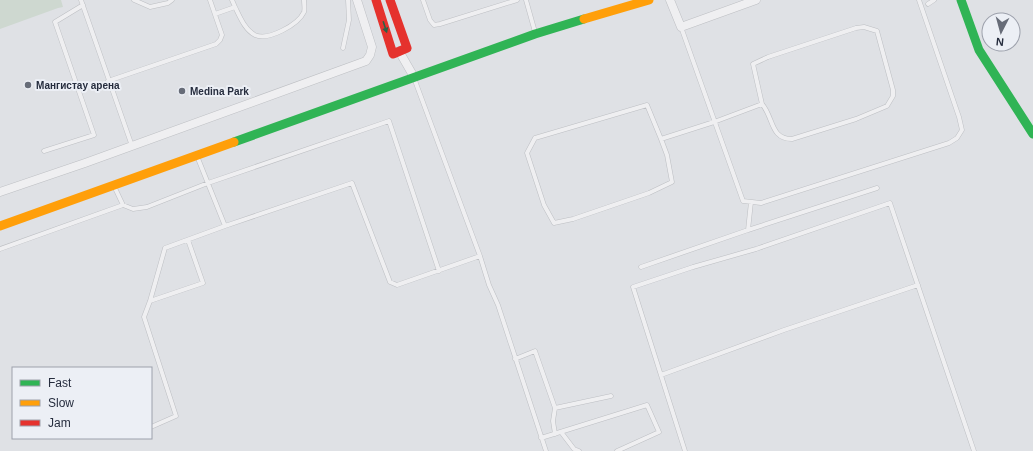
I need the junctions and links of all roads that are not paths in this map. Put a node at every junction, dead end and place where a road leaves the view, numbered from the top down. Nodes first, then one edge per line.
1 (134, 0) edge
2 (172, 0) edge
3 (210, 0) edge
4 (232, 0) edge
5 (304, 0) edge
6 (348, 0) edge
7 (357, 0) edge
8 (376, 0) edge
9 (390, 0) edge
10 (423, 0) edge
11 (517, 0) edge
12 (526, 0) edge
13 (649, 0) edge
14 (670, 0) edge
15 (756, 0) edge
16 (919, 0) edge
17 (934, 0) edge
18 (961, 0) edge
19 (82, 2) edge
20 (928, 4) dead end
21 (235, 7) junction
22 (215, 14) junction
23 (681, 27) junction
24 (535, 34) junction
25 (343, 48) dead end
26 (399, 51) junction
27 (414, 77) junction
28 (108, 81) junction
29 (762, 104) junction
30 (714, 122) junction
31 (1033, 134) edge
32 (661, 139) junction
33 (132, 146) junction
34 (44, 151) dead end
35 (197, 156) junction
36 (208, 183) junction
37 (114, 185) junction
38 (877, 188) dead end
39 (0, 192) edge
40 (751, 202) junction
41 (123, 205) junction
42 (0, 226) edge
43 (225, 226) junction
44 (748, 230) junction
45 (188, 240) junction
46 (0, 249) edge
47 (480, 256) junction
48 (641, 267) dead end
49 (439, 270) junction
50 (918, 285) junction
51 (150, 301) junction
52 (515, 359) junction
53 (661, 375) junction
54 (611, 396) dead end
55 (555, 408) junction
56 (152, 427) edge
57 (561, 432) junction
58 (555, 434) junction
59 (541, 438) junction
60 (546, 451) edge
61 (579, 451) edge
62 (617, 451) edge
63 (684, 451) edge
64 (974, 451) edge

1 - 2 lane
3 - 22 lane
4 - 21 lane
5 - 21 lane
6 - 25 lane
7 - 33 street
8 -> 26 street
9 - 26 street
10 - 11 lane
12 - 24 lane
13 - 24 street
14 - 23 street
15 - 23 street
16 - 40 lane
17 - 20 lane
18 - 31 street
19 - 28 lane
19 - 34 lane
21 - 22 lane
22 - 28 lane
23 - 30 lane
24 - 27 street
26 - 27 street
27 - 35 street
27 - 47 lane
28 - 33 lane
29 - 29 lane
29 - 30 lane
30 - 32 lane
30 - 40 lane
32 - 32 lane
33 - 39 street
35 - 36 lane
35 - 37 street
36 - 41 lane
36 - 43 lane
36 - 49 lane
37 - 41 lane
37 - 42 street
38 - 44 lane
40 - 44 lane
41 - 46 lane
43 - 45 lane
43 - 49 lane
44 - 48 lane
45 - 51 lane
45 - 51 lane
47 - 49 lane
47 - 52 lane
50 - 53 lane
50 - 53 lane
50 - 64 lane
51 - 56 lane
52 - 55 lane
52 - 59 lane
53 - 63 lane
54 - 55 lane
55 - 58 lane
57 - 58 lane
57 - 61 lane
57 - 62 lane
58 - 59 lane
59 - 60 lane

